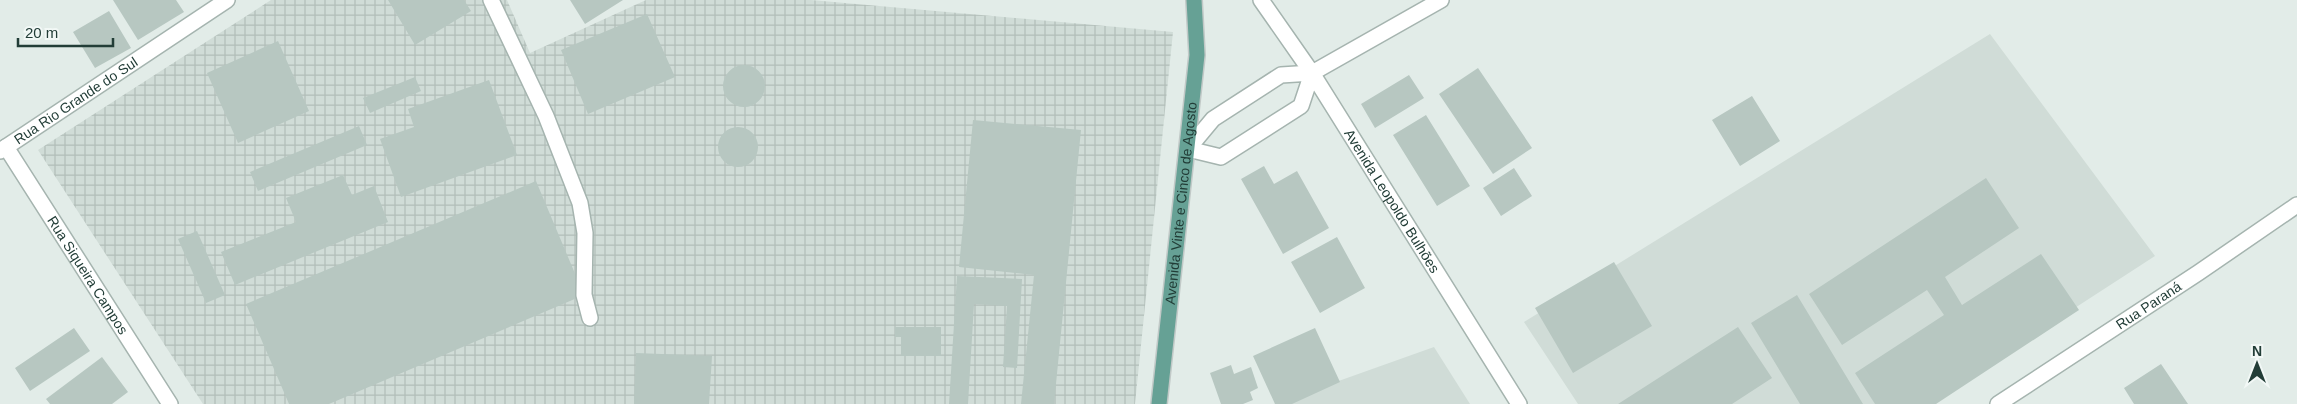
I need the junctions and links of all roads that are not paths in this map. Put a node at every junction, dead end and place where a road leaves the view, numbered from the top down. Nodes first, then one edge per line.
1 (228, 0) edge
2 (492, 0) edge
3 (1194, 0) edge
4 (1261, 0) edge
5 (1441, 0) edge
6 (1312, 73) junction
7 (3, 149) edge
8 (1188, 149) junction
9 (2297, 206) edge
10 (590, 318) dead end
11 (170, 404) edge
12 (1159, 404) edge
13 (1519, 404) edge
14 (1998, 404) edge

1 - 7 street, Rua Rio Grande do Sul
2 - 10 street
3 - 8 main road, Avenida Vinte e Cinco de Agosto
4 - 6 street, Avenida Leopoldo Bulhões
5 - 6 street
6 - 8 street
6 - 8 street
6 - 13 street, Avenida Leopoldo Bulhões
7 - 11 street, Rua Siqueira Campos
8 - 12 main road, Avenida Vinte e Cinco de Agosto
9 - 14 street, Rua Paraná

